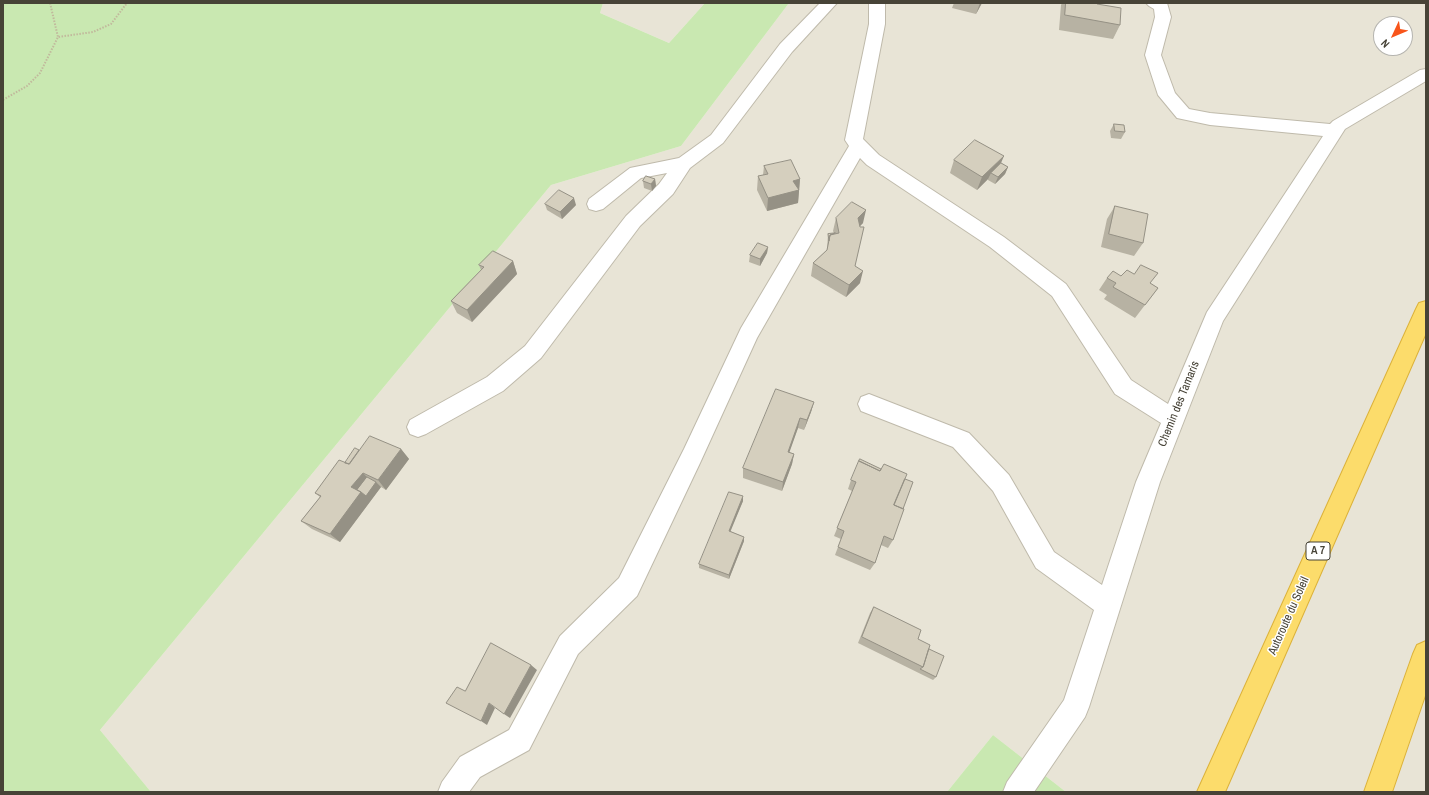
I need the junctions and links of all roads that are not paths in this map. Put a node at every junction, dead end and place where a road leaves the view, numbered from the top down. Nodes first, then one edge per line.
1 (828, 3) edge
2 (877, 3) edge
3 (1154, 3) edge
4 (1426, 74) edge
5 (1335, 131) junction
6 (859, 145) junction
7 (684, 163) junction
8 (596, 204) dead end
9 (1426, 309) edge
10 (869, 404) dead end
11 (1173, 419) junction
12 (418, 427) dead end
13 (1108, 605) junction
14 (1426, 654) edge
15 (452, 792) edge
16 (1017, 792) edge
17 (1211, 792) edge
18 (1378, 792) edge

1 - 7 street
2 - 6 street
3 - 5 street
4 - 5 street, Chemin des Tamaris
5 - 11 street, Chemin des Tamaris
6 - 11 street
6 - 15 street
7 - 8 street
7 - 12 street
9 - 17 highway, Autoroute du Soleil / A 7
10 - 13 street
11 - 13 street, Chemin des Tamaris
13 - 16 street, Chemin des Tamaris
14 - 18 highway

